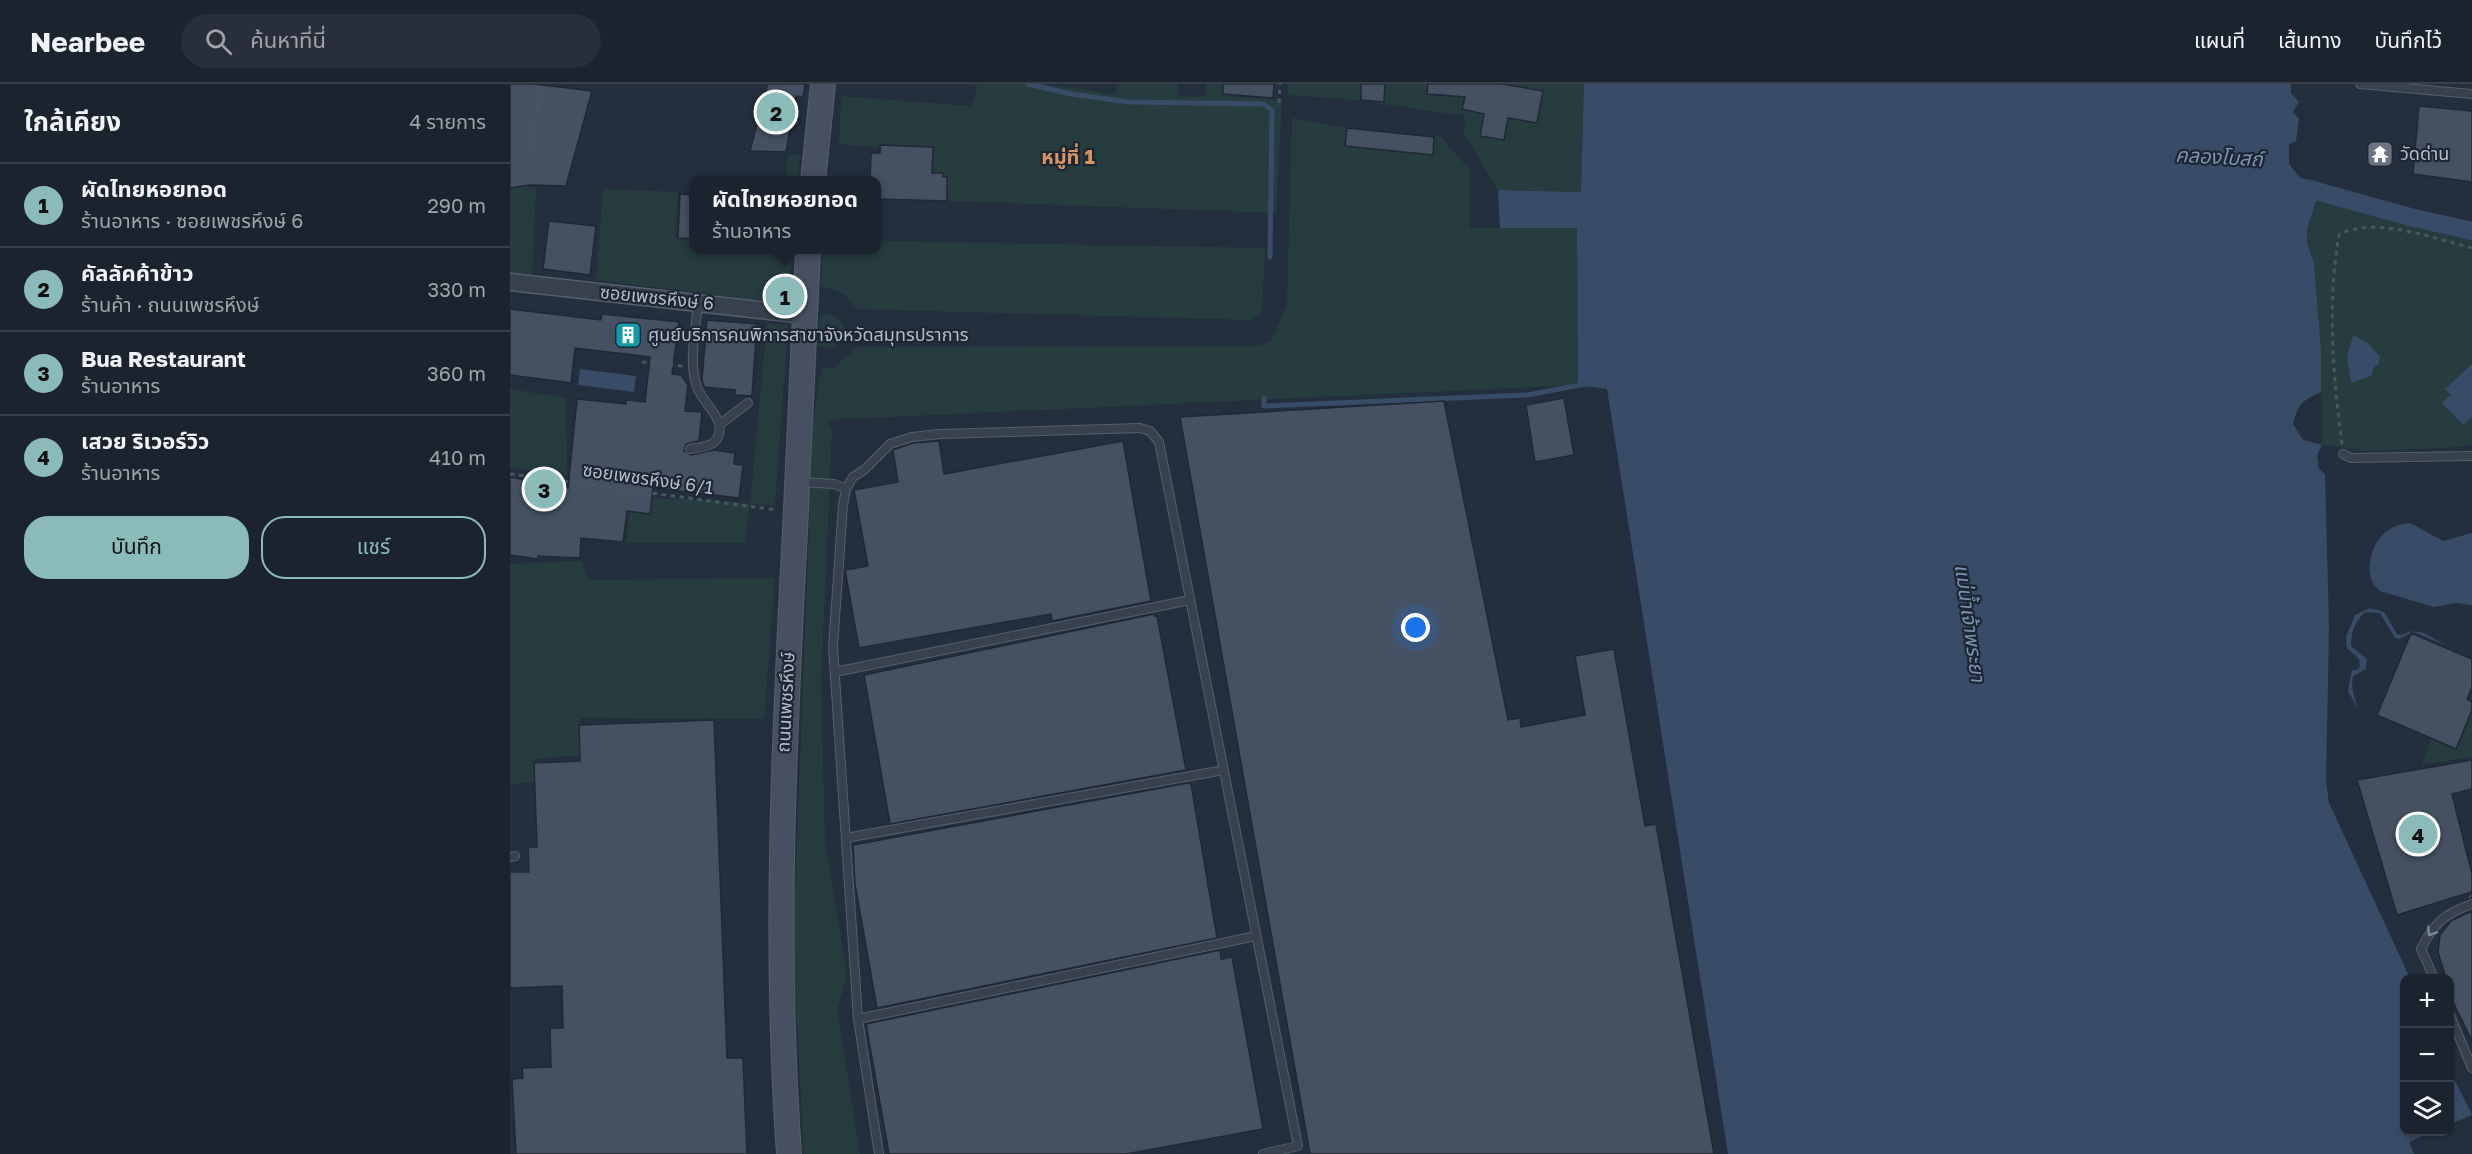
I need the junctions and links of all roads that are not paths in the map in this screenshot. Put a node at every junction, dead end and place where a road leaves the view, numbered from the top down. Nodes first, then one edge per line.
1 (823, 84) edge
2 (2360, 84) edge
3 (2472, 94) edge
4 (813, 176) edge
5 (808, 254) edge
6 (510, 282) edge
7 (698, 303) junction
8 (804, 315) junction
9 (748, 403) dead end
10 (719, 425) junction
11 (690, 449) dead end
12 (2343, 454) road end
13 (2472, 456) edge
14 (797, 482) junction
15 (846, 489) junction
16 (1190, 600) junction
17 (834, 672) junction
18 (1224, 770) junction
19 (846, 838) junction
20 (2472, 904) edge
21 (1256, 936) junction
22 (2432, 974) edge
23 (858, 1019) junction
24 (2454, 1025) edge
25 (2472, 1068) edge
26 (1299, 1150) edge
27 (789, 1154) edge
28 (879, 1154) edge
29 (1263, 1154) edge

1 - 4 main road
2 - 3 lane
5 - 8 main road, ถนนเพชรหึงษ์
6 - 7 street, ซอยเพชรหึงษ์ 6
7 - 8 street, ซอยเพชรหึงษ์ 6
7 - 10 lane
8 - 14 main road, ถนนเพชรหึงษ์
9 - 10 lane
10 - 11 lane
12 - 13 lane
14 - 15 lane
14 - 27 main road, ถนนเพชรหึงษ์
15 - 16 lane
15 - 17 lane
16 - 17 lane
16 - 18 lane
17 - 19 lane
18 - 19 lane
18 - 21 lane
19 - 23 lane
20 -> 22 lane
21 - 23 lane
21 - 26 lane
23 - 28 lane
24 - 25 lane
26 - 29 lane

